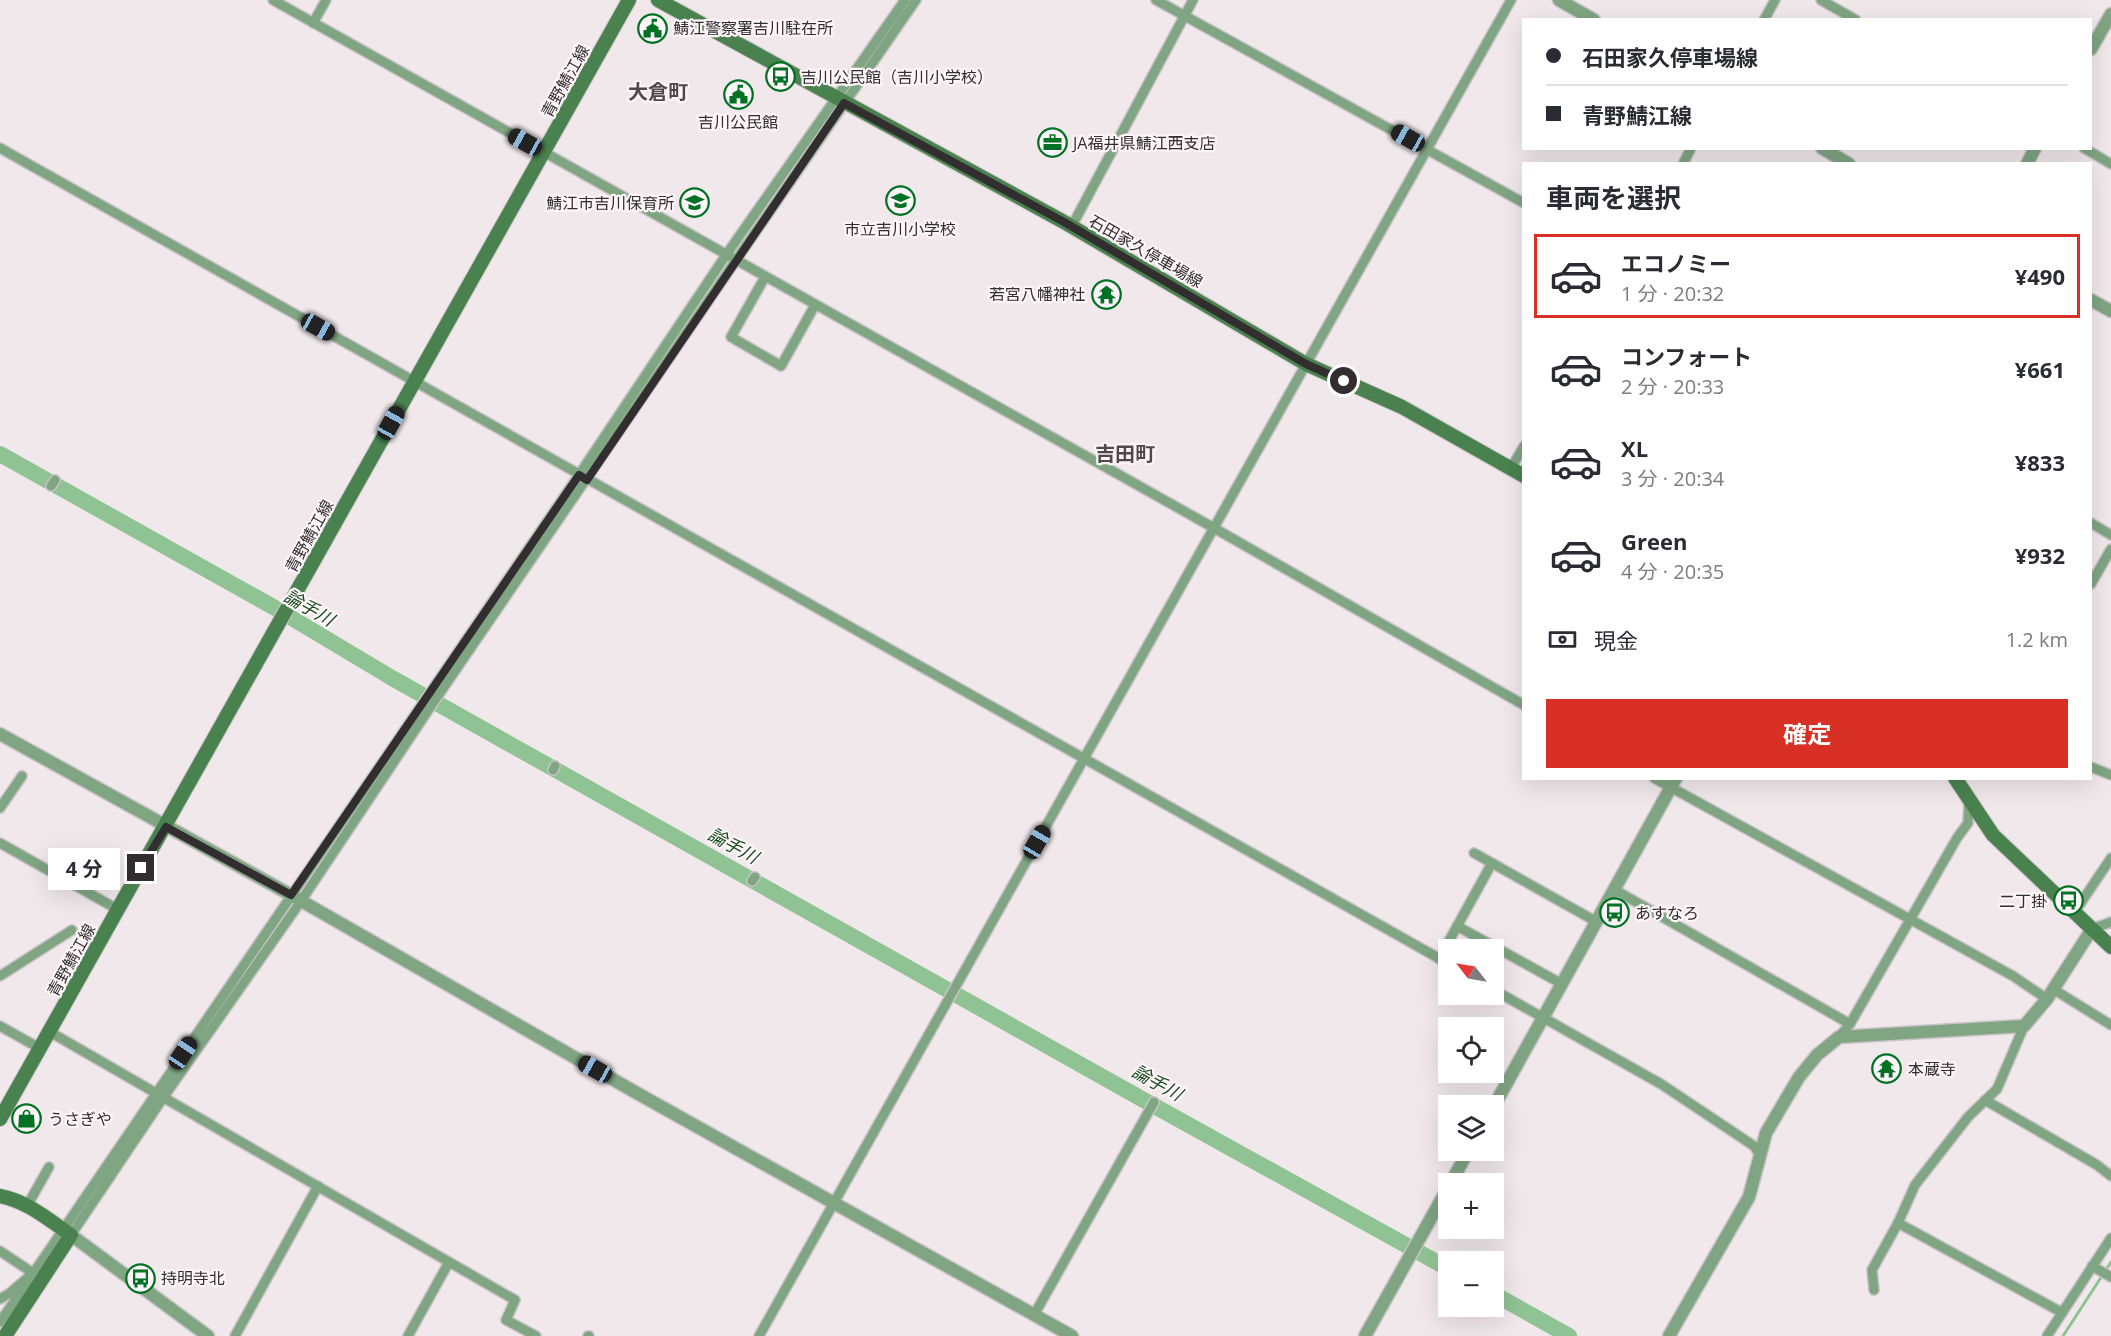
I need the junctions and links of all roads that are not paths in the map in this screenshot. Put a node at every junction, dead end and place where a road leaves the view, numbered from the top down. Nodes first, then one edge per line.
1 (273, 0) edge
2 (326, 0) edge
3 (629, 0) edge
4 (658, 0) edge
5 (905, 0) edge
6 (915, 0) edge
7 (1156, 0) edge
8 (1193, 0) edge
9 (1511, 0) edge
10 (1559, 0) edge
11 (1775, 0) edge
12 (1821, 0) edge
13 (2111, 14) edge
14 (1184, 16) junction
15 (1590, 18) edge
16 (1765, 18) edge
17 (1852, 18) edge
18 (313, 23) junction
19 (2092, 47) edge
20 (840, 100) junction
21 (0, 148) edge
22 (1427, 149) junction
23 (1825, 150) edge
24 (2087, 150) edge
25 (544, 152) junction
26 (1846, 162) edge
27 (2111, 164) edge
28 (1522, 202) edge
29 (1064, 222) junction
30 (726, 255) junction
31 (736, 260) junction
32 (765, 277) junction
33 (2092, 301) edge
34 (815, 305) junction
35 (2111, 311) edge
36 (1306, 364) junction
37 (414, 381) junction
38 (1522, 449) edge
39 (1511, 468) junction
40 (1522, 475) edge
41 (583, 477) junction
42 (2092, 524) edge
43 (1214, 528) junction
44 (2111, 534) edge
45 (2111, 549) edge
46 (2092, 582) edge
47 (1522, 704) edge
48 (0, 734) edge
49 (1084, 759) junction
50 (2092, 767) edge
51 (2111, 774) edge
52 (22, 776) dead end
53 (1956, 780) edge
54 (1673, 783) edge
55 (1969, 799) junction
56 (0, 808) edge
57 (166, 827) junction
58 (0, 843) edge
59 (1474, 853) dead end
60 (2111, 858) edge
61 (1492, 863) junction
62 (1615, 890) junction
63 (296, 898) junction
64 (117, 909) junction
65 (2074, 913) junction
66 (1911, 919) junction
67 (1597, 922) junction
68 (2111, 922) edge
69 (1457, 926) junction
70 (2092, 929) junction
71 (72, 930) dead end
72 (1450, 939) edge
73 (2111, 947) edge
74 (1438, 958) edge
75 (0, 976) edge
76 (1562, 984) junction
77 (2050, 994) junction
78 (1504, 996) edge
79 (1543, 1017) junction
80 (1850, 1024) junction
81 (2111, 1025) edge
82 (0, 1026) edge
83 (2024, 1026) junction
84 (50, 1032) junction
85 (1839, 1037) junction
86 (41, 1049) junction
87 (160, 1095) junction
88 (1500, 1095) edge
89 (1985, 1100) junction
90 (1153, 1104) dead end
91 (0, 1119) edge
92 (1760, 1155) junction
93 (49, 1167) dead end
94 (2111, 1176) edge
95 (318, 1186) junction
96 (0, 1196) edge
97 (834, 1202) junction
98 (27, 1206) junction
99 (1438, 1206) edge
100 (1898, 1223) junction
101 (67, 1232) junction
102 (2111, 1238) edge
103 (0, 1251) edge
104 (449, 1262) junction
105 (2096, 1268) junction
106 (33, 1273) junction
107 (2111, 1277) edge
108 (1874, 1290) dead end
109 (0, 1299) edge
110 (2061, 1312) junction
111 (1034, 1315) junction
112 (0, 1322) edge
113 (532, 1335) edge
114 (5, 1336) edge
115 (208, 1336) edge
116 (235, 1336) edge
117 (408, 1336) edge
118 (759, 1336) edge
119 (1072, 1336) edge
120 (1365, 1336) edge
121 (1669, 1336) edge
122 (2047, 1336) edge

1 - 18 street
2 - 18 street
3 - 25 main road, 青野鯖江線
4 - 20 main road, 石田家久停車場線
5 - 20 street
6 - 20 street
7 - 14 street
8 - 14 street
9 - 22 street
10 - 15 street
11 - 16 street
12 - 17 street
13 - 19 street
14 - 22 street
14 - 29 street
18 - 25 street
20 - 29 main road, 石田家久停車場線
20 - 30 street
20 - 31 street
21 - 37 street
22 - 28 street
22 - 36 street
23 - 26 street
24 - 27 street
25 - 30 street
25 - 37 main road, 青野鯖江線
29 - 36 main road, 石田家久停車場線
30 - 31 street
30 - 41 street
31 - 32 street
31 - 41 street
32 - 34 street
32 - 34 street
33 - 35 street
34 - 43 street
36 - 39 main road, 石田家久停車場線
36 - 43 street
37 - 41 street
37 - 57 main road, 青野鯖江線
38 - 39 street
39 - 40 main road, 石田家久停車場線
41 - 49 street
41 - 63 street
42 - 44 street
43 - 47 street
43 - 49 street
45 - 46 street
48 - 57 street
49 - 74 street
49 - 97 street
50 - 51 street
52 - 56 street
53 - 55 main road
54 - 62 street
54 - 66 street
55 - 65 main road
55 - 66 street
57 - 63 street
57 - 64 main road, 青野鯖江線
58 - 64 street
59 - 61 street
60 - 65 street
61 - 67 street
61 - 69 street
62 - 67 street
62 - 80 street
63 - 87 street
63 - 97 street
64 - 84 main road, 青野鯖江線
65 - 70 main road
66 - 77 street
66 - 80 street
67 - 76 street
68 - 70 street
69 - 72 street
69 - 76 street
70 - 73 main road
70 - 77 street
71 - 75 street
76 - 79 street
77 - 81 street
77 - 83 street
78 - 79 street
79 - 88 street
79 - 92 street
80 - 85 street
82 - 86 street
83 - 85 street
83 - 89 street
84 - 86 main road, 青野鯖江線
84 - 87 street
85 - 92 street
86 - 91 main road, 青野鯖江線
87 - 95 street
87 - 101 street
89 - 94 street
89 - 100 street
90 - 111 street
92 - 121 street
93 - 98 street
95 - 104 street
95 - 116 street
96 - 98 main road
97 - 111 street
97 - 118 street
98 - 101 main road
99 - 120 street
100 - 108 street
100 - 110 street
101 - 106 street
101 - 114 main road
101 - 115 street
102 - 105 street
103 - 106 street
104 - 113 street
104 - 117 street
105 - 107 street
105 - 110 street
106 - 109 street
106 - 112 street
110 - 122 street
111 - 119 street

